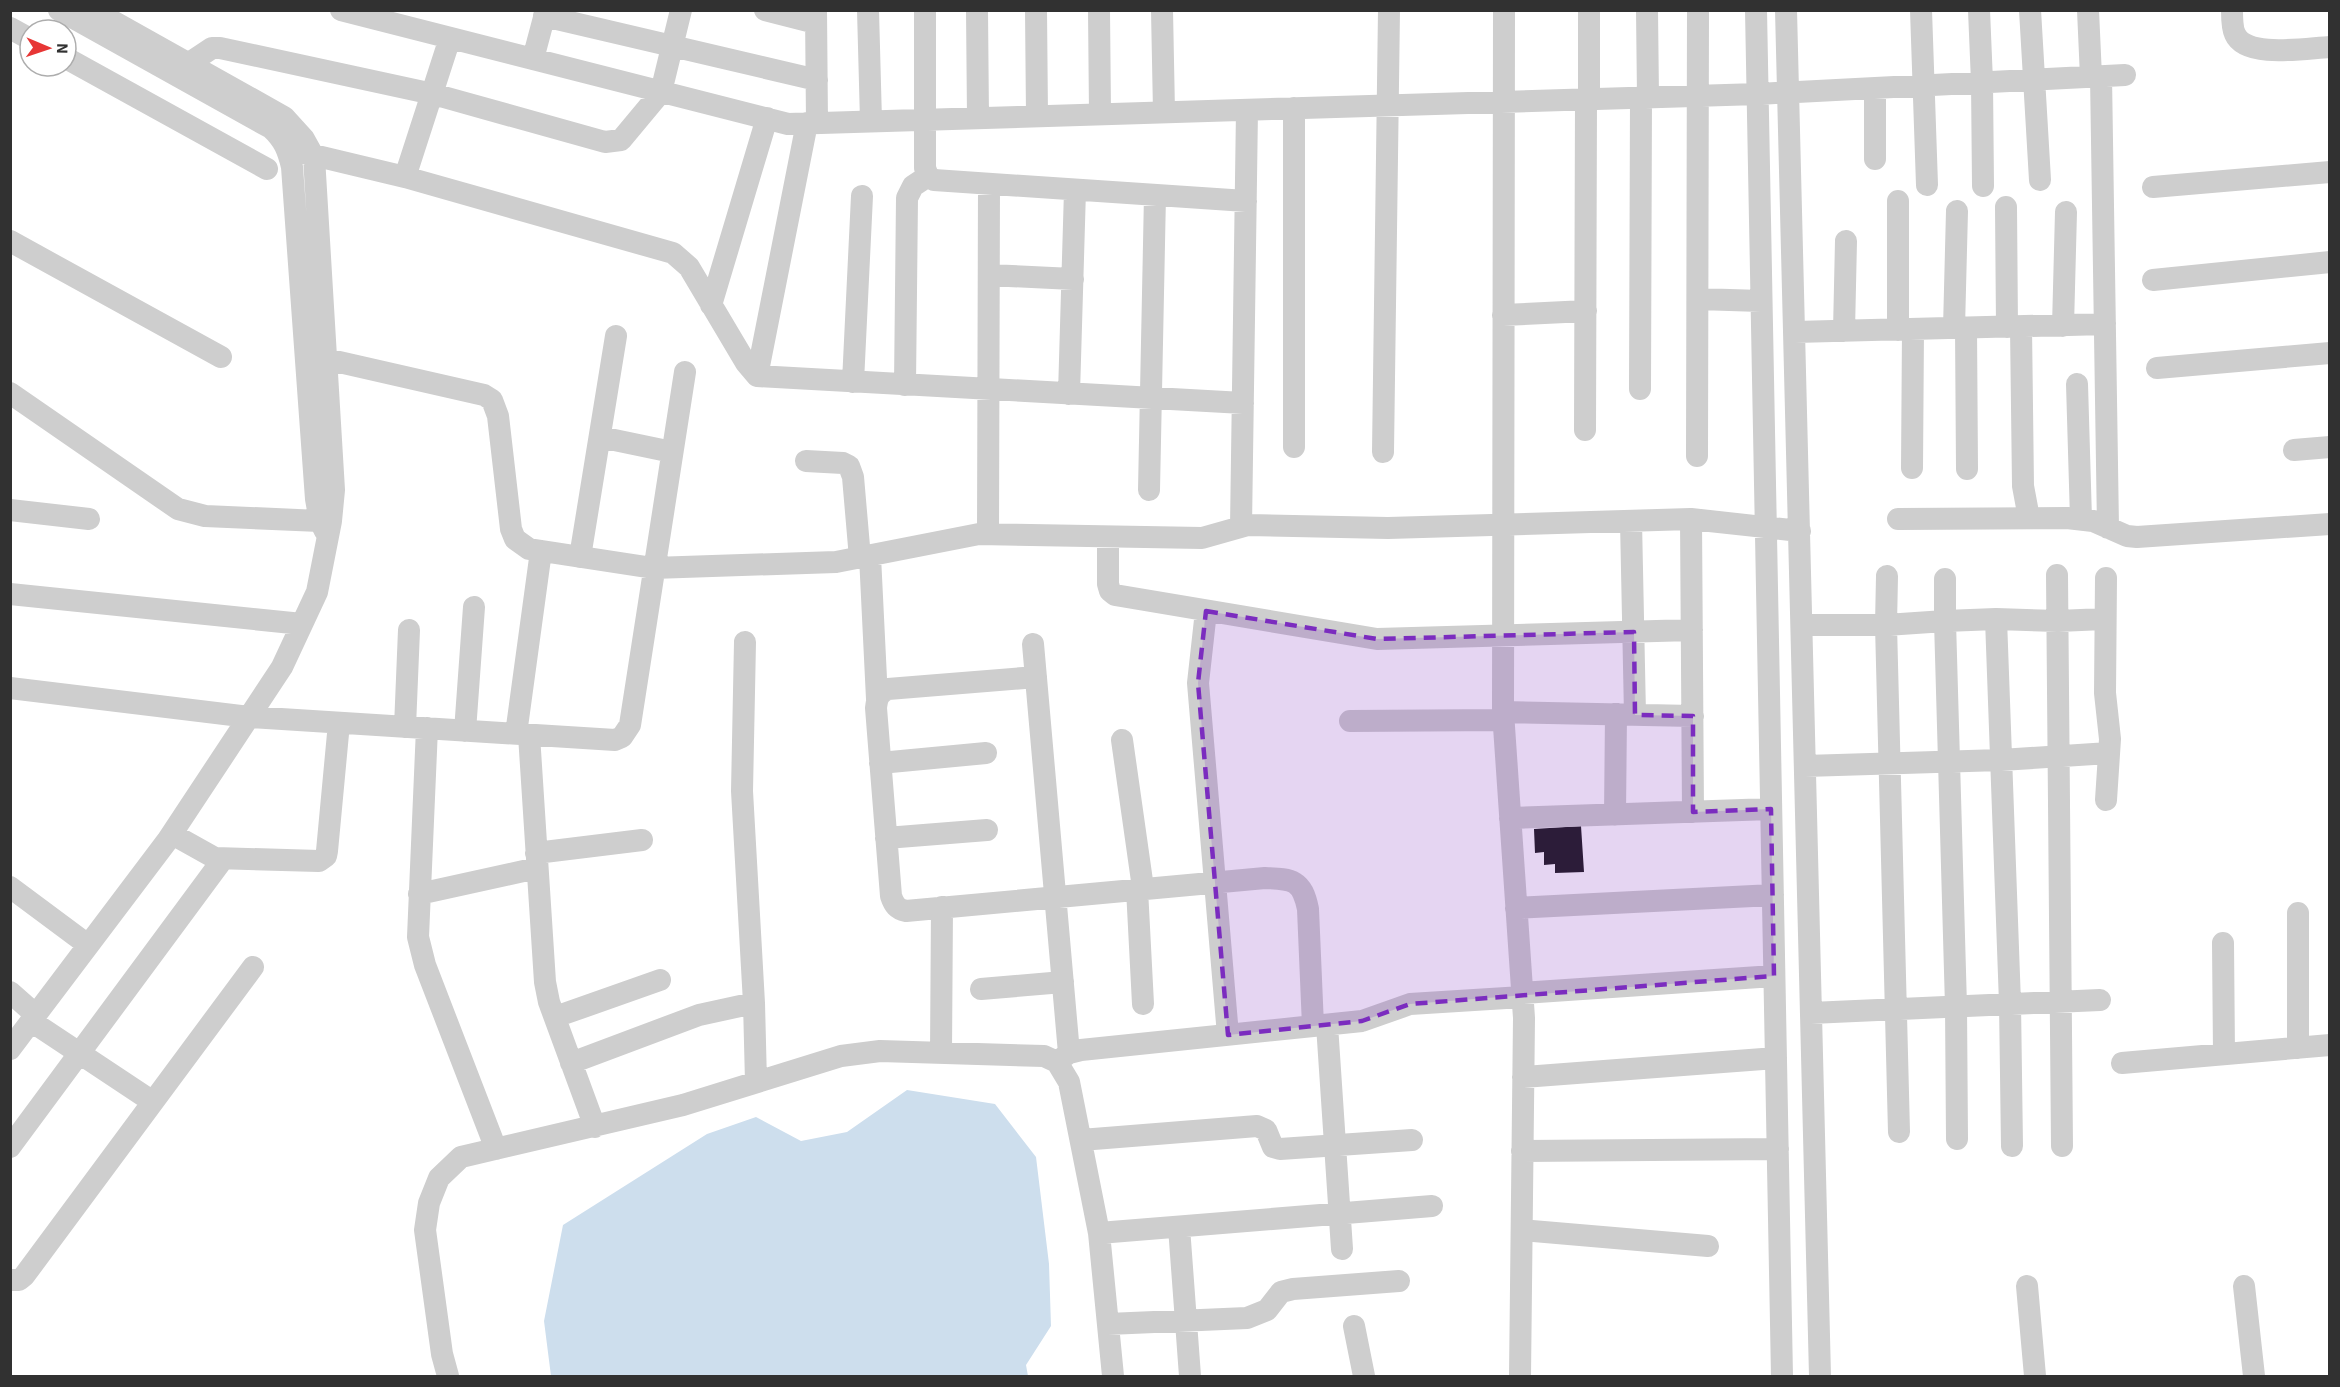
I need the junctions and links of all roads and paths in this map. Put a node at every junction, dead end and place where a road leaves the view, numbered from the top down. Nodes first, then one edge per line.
1 (59, 10) edge
2 (93, 10) edge
3 (341, 10) edge
4 (681, 10) edge
5 (765, 10) edge
6 (868, 10) edge
7 (925, 10) edge
8 (977, 10) edge
9 (1036, 10) edge
10 (1099, 10) edge
11 (1162, 10) edge
12 (1389, 10) edge
13 (1504, 10) edge
14 (1589, 10) edge
15 (1647, 10) edge
16 (1698, 10) edge
17 (1756, 10) edge
18 (1786, 10) edge
19 (1921, 10) edge
20 (1978, 10) edge
21 (2030, 10) edge
22 (2088, 10) edge
23 (2232, 10) edge
24 (545, 12) edge
25 (816, 17) edge
26 (450, 38) junction
27 (672, 46) junction
28 (2330, 47) edge
29 (532, 59) junction
30 (188, 64) junction
31 (78, 65) edge
32 (2125, 75) dead end
33 (2096, 76) junction
34 (817, 80) junction
35 (2034, 80) junction
36 (1982, 82) junction
37 (1924, 85) junction
38 (1875, 88) junction
39 (661, 92) junction
40 (1789, 92) junction
41 (433, 94) junction
42 (1758, 94) junction
43 (1698, 96) junction
44 (1645, 97) junction
45 (1588, 99) junction
46 (1503, 102) junction
47 (1388, 105) junction
48 (1294, 108) junction
49 (1247, 110) junction
50 (1164, 112) junction
51 (1100, 114) junction
52 (1037, 116) junction
53 (767, 118) junction
54 (978, 118) junction
55 (927, 119) junction
56 (871, 121) junction
57 (812, 123) junction
58 (288, 149) junction
59 (314, 157) junction
60 (1875, 159) dead end
61 (267, 169) dead end
62 (2330, 172) edge
63 (928, 176) junction
64 (405, 177) junction
65 (2040, 180) dead end
66 (989, 185) junction
67 (1927, 185) dead end
68 (1983, 186) dead end
69 (2153, 187) dead end
70 (1076, 190) junction
71 (1155, 195) junction
72 (862, 196) dead end
73 (1246, 201) junction
74 (1898, 201) dead end
75 (2006, 207) dead end
76 (1957, 211) dead end
77 (2066, 212) dead end
78 (10, 241) edge
79 (1846, 241) dead end
80 (2330, 262) edge
81 (989, 275) junction
82 (1073, 279) junction
83 (2153, 280) dead end
84 (1698, 299) junction
85 (1761, 301) junction
86 (711, 305) junction
87 (1586, 310) junction
88 (1503, 315) junction
89 (2105, 324) junction
90 (2063, 326) junction
91 (2014, 327) junction
92 (1960, 328) junction
93 (1906, 330) junction
94 (1844, 331) junction
95 (1795, 332) junction
96 (616, 336) dead end
97 (2330, 352) edge
98 (221, 357) dead end
99 (326, 359) junction
100 (2157, 368) dead end
101 (685, 372) dead end
102 (757, 376) junction
103 (853, 382) junction
104 (2077, 384) dead end
105 (905, 385) junction
106 (1640, 389) dead end
107 (989, 390) junction
108 (10, 393) edge
109 (1069, 394) junction
110 (1151, 398) junction
111 (1243, 403) junction
112 (1585, 430) dead end
113 (600, 436) junction
114 (1294, 447) dead end
115 (2330, 447) edge
116 (2295, 450) dead end
117 (672, 452) junction
118 (1383, 452) dead end
119 (1697, 456) dead end
120 (806, 461) dead end
121 (1912, 468) dead end
122 (1967, 469) dead end
123 (1149, 490) dead end
124 (10, 510) edge
125 (2029, 518) junction
126 (89, 519) dead end
127 (1692, 519) junction
128 (1898, 519) dead end
129 (2081, 519) junction
130 (1631, 521) junction
131 (2330, 524) edge
132 (1503, 526) junction
133 (1765, 526) junction
134 (1241, 527) junction
135 (2108, 528) junction
136 (324, 530) junction
137 (1800, 531) junction
138 (988, 534) junction
139 (1108, 537) junction
140 (541, 551) junction
141 (580, 557) junction
142 (865, 557) junction
143 (653, 568) junction
144 (2056, 575) dead end
145 (1887, 576) dead end
146 (2106, 578) dead end
147 (1945, 579) dead end
148 (10, 594) edge
149 (474, 607) dead end
150 (1206, 611) junction
151 (1996, 619) junction
152 (2104, 619) junction
153 (1945, 621) junction
154 (2058, 621) junction
155 (302, 624) junction
156 (1802, 625) junction
157 (1886, 625) junction
158 (409, 630) dead end
159 (1692, 630) junction
160 (1634, 632) junction
161 (1503, 636) junction
162 (745, 642) dead end
163 (1033, 645) dead end
164 (1036, 677) junction
165 (10, 688) edge
166 (877, 699) junction
167 (1626, 715) junction
168 (1503, 716) junction
169 (1692, 716) junction
170 (249, 717) junction
171 (1350, 720) dead end
172 (339, 723) junction
173 (405, 727) junction
174 (427, 728) junction
175 (465, 730) junction
176 (523, 734) junction
177 (1805, 738) junction
178 (1769, 739) junction
179 (1122, 740) dead end
180 (986, 753) dead end
181 (2109, 753) junction
182 (2060, 755) junction
183 (2001, 760) junction
184 (1949, 761) junction
185 (1889, 762) junction
186 (880, 763) junction
187 (1805, 766) junction
188 (2106, 800) dead end
189 (1771, 809) junction
190 (1693, 812) junction
191 (1615, 815) junction
192 (1510, 818) junction
193 (987, 830) dead end
194 (172, 834) junction
195 (886, 838) junction
196 (642, 840) dead end
197 (223, 859) junction
198 (537, 860) junction
199 (1216, 882) junction
200 (10, 887) edge
201 (1140, 889) junction
202 (419, 894) junction
203 (1773, 895) junction
204 (1055, 896) junction
205 (942, 907) junction
206 (1516, 908) junction
207 (2298, 913) dead end
208 (2223, 943) dead end
209 (88, 945) junction
210 (253, 967) dead end
211 (1774, 976) junction
212 (660, 980) dead end
213 (1063, 982) junction
214 (981, 989) dead end
215 (10, 992) edge
216 (1522, 995) junction
217 (2100, 1000) dead end
218 (2062, 1001) junction
219 (2010, 1003) junction
220 (754, 1004) junction
221 (1143, 1004) dead end
222 (1956, 1006) junction
223 (1896, 1010) junction
224 (1811, 1013) junction
225 (555, 1017) junction
226 (34, 1018) junction
227 (1320, 1026) junction
228 (1228, 1035) junction
229 (2330, 1045) edge
230 (2298, 1048) junction
231 (10, 1049) edge
232 (941, 1053) junction
233 (78, 1054) junction
234 (2224, 1054) junction
235 (1063, 1058) junction
236 (1776, 1058) junction
237 (572, 1063) junction
238 (2122, 1063) dead end
239 (1523, 1077) junction
240 (756, 1082) junction
241 (153, 1102) junction
242 (595, 1127) junction
243 (1899, 1131) dead end
244 (1957, 1139) dead end
245 (1081, 1140) junction
246 (1412, 1140) dead end
247 (1335, 1146) junction
248 (2012, 1146) dead end
249 (2062, 1146) dead end
250 (10, 1147) edge
251 (496, 1149) junction
252 (1778, 1149) junction
253 (1522, 1151) junction
254 (1432, 1206) dead end
255 (1340, 1213) junction
256 (1179, 1227) junction
257 (1522, 1230) junction
258 (1099, 1233) junction
259 (1708, 1246) dead end
260 (1342, 1249) dead end
261 (10, 1280) edge
262 (1399, 1281) dead end
263 (2027, 1286) dead end
264 (2244, 1286) dead end
265 (1185, 1320) junction
266 (1108, 1324) junction
267 (1353, 1326) dead end
268 (448, 1377) edge
269 (1113, 1377) edge
270 (1190, 1377) edge
271 (1364, 1377) edge
272 (1520, 1377) edge
273 (1782, 1377) edge
274 (1820, 1377) edge
275 (2035, 1377) edge
276 (2254, 1377) edge

1 - 58 street
2 - 30 street
3 - 26 street
4 - 27 street
5 - 25 street
6 - 56 street
7 - 55 street
8 - 54 street
9 - 52 street
10 - 51 street
11 - 50 street
12 - 47 street
13 - 46 street
14 - 45 street
15 - 44 street
16 - 43 street
17 - 42 street
18 - 40 street
19 - 37 street
20 - 36 street
21 - 35 street
22 - 33 street
23 - 28 street
24 - 27 street
24 - 29 street
25 - 34 street
26 - 29 street
26 - 41 street
27 - 34 street
27 - 39 street
29 - 39 street
30 - 41 street
30 - 59 street
31 - 61 street
32 - 33 street
33 - 35 street
33 - 89 street
34 - 57 street
35 - 36 street
35 - 65 street
36 - 37 street
36 - 68 street
37 - 38 street
37 - 67 street
38 - 40 street
38 - 60 street
39 - 41 street
39 - 53 street
40 - 42 street
40 - 95 street
41 - 64 street
42 - 43 street
42 - 85 street
43 - 44 street
43 - 84 street
44 - 45 street
44 - 106 street
45 - 46 street
45 - 87 street
46 - 47 street
46 - 88 street
47 - 48 street
47 - 118 street
48 - 49 street
48 - 114 street
49 - 50 street
49 - 73 street
50 - 51 street
51 - 52 street
52 - 54 street
53 - 57 street
53 - 86 street
54 - 55 street
55 - 56 street
55 - 63 street
56 - 57 street
57 - 102 street
58 - 59 street
58 - 136 street
59 - 64 street
59 - 99 street
62 - 69 street
63 - 66 street
63 - 105 street
64 - 86 street
66 - 70 street
66 - 81 street
70 - 71 street
70 - 82 street
71 - 73 street
71 - 110 street
72 - 103 street
73 - 111 street
74 - 93 street
75 - 91 street
76 - 92 street
77 - 90 street
78 - 98 street
79 - 94 street
80 - 83 street
81 - 82 street
81 - 107 street
82 - 109 street
84 - 85 street
84 - 119 street
85 - 133 street
86 - 102 street
87 - 88 street
87 - 112 street
88 - 132 street
89 - 90 street
89 - 135 street
90 - 91 street
91 - 92 street
91 - 125 street
92 - 93 street
92 - 122 street
93 - 94 street
93 - 121 street
94 - 95 street
95 - 137 street
96 - 113 street
97 - 100 street
99 - 136 street
99 - 140 street
101 - 117 street
102 - 103 street
103 - 105 street
104 - 129 street
105 - 107 street
107 - 109 street
107 - 138 street
108 - 136 street
109 - 110 street
110 - 111 street
110 - 123 street
111 - 134 street
113 - 117 street
113 - 141 street
115 - 116 street
117 - 143 street
120 - 142 street
124 - 126 street
125 - 128 street
125 - 129 street
127 - 130 street
127 - 133 street
127 - 159 street
129 - 135 street
130 - 132 street
130 - 160 street
131 - 135 street
132 - 134 street
132 - 161 street
133 - 137 street
133 - 178 street
134 - 139 street
136 - 155 street
137 - 156 street
138 - 139 street
138 - 142 street
139 - 150 street
140 - 141 street
140 - 176 street
141 - 143 street
142 - 143 street
142 - 166 street
143 - 176 street
144 - 154 street
145 - 157 street
146 - 152 street
147 - 153 street
148 - 155 street
149 - 175 street
150 - 161 street
150 - 199 street
151 - 153 street
151 - 154 street
151 - 183 street
152 - 154 street
152 - 181 street
153 - 157 street
153 - 184 street
154 - 182 street
155 - 170 street
156 - 157 street
156 - 177 street
157 - 185 street
158 - 173 street
159 - 160 street
159 - 169 street
160 - 161 street
160 - 167 street
161 - 168 street
162 - 220 street
163 - 164 street
164 - 166 street
164 - 204 street
165 - 170 street
166 - 186 street
167 - 168 street
167 - 169 street
167 - 191 street
168 - 171 street
168 - 192 street
169 - 190 street
170 - 172 street
170 - 194 street
172 - 173 street
172 - 197 street
173 - 174 street
174 - 175 street
174 - 202 street
175 - 176 street
176 - 198 street
177 - 178 street
177 - 187 street
178 - 189 street
179 - 201 street
180 - 186 street
181 - 182 street
181 - 188 street
182 - 183 street
182 - 218 street
183 - 184 street
183 - 219 street
184 - 185 street
184 - 222 street
185 - 187 street
185 - 223 street
186 - 195 street
187 - 224 street
189 - 190 street
189 - 203 street
190 - 191 street
191 - 192 street
192 - 206 street
193 - 195 street
194 - 197 street
194 - 209 street
195 - 205 street
196 - 198 street
197 - 233 street
198 - 202 street
198 - 225 street
199 - 201 street
199 - 227 street
199 - 228 street
200 - 209 street
201 - 204 street
201 - 221 street
202 - 251 street
203 - 206 street
203 - 211 street
204 - 205 street
204 - 213 street
205 - 232 street
206 - 216 street
207 - 230 street
208 - 234 street
209 - 226 street
210 - 241 street
211 - 216 street
211 - 236 street
212 - 225 street
213 - 214 street
213 - 235 street
215 - 226 street
216 - 227 street
216 - 239 street
217 - 218 street
218 - 219 street
218 - 249 street
219 - 222 street
219 - 248 street
220 - 237 street
220 - 240 street
222 - 223 street
222 - 244 street
223 - 224 street
223 - 243 street
224 - 274 street
225 - 237 street
226 - 231 street
226 - 233 street
227 - 228 street
227 - 247 street
228 - 235 street
229 - 230 street
230 - 234 street
232 - 235 street
232 - 240 street
233 - 241 street
233 - 250 street
234 - 238 street
235 - 245 street
236 - 239 street
236 - 252 street
237 - 242 street
239 - 253 street
240 - 242 street
241 - 261 street
242 - 251 street
245 - 247 street
245 - 258 street
246 - 247 street
247 - 255 street
251 - 268 street
252 - 253 street
252 - 273 street
253 - 257 street
254 - 255 street
255 - 256 street
255 - 260 street
256 - 258 street
256 - 265 street
257 - 259 street
257 - 272 street
258 - 266 street
262 - 265 street
263 - 275 street
264 - 276 street
265 - 266 street
265 - 270 street
266 - 269 street
267 - 271 street

